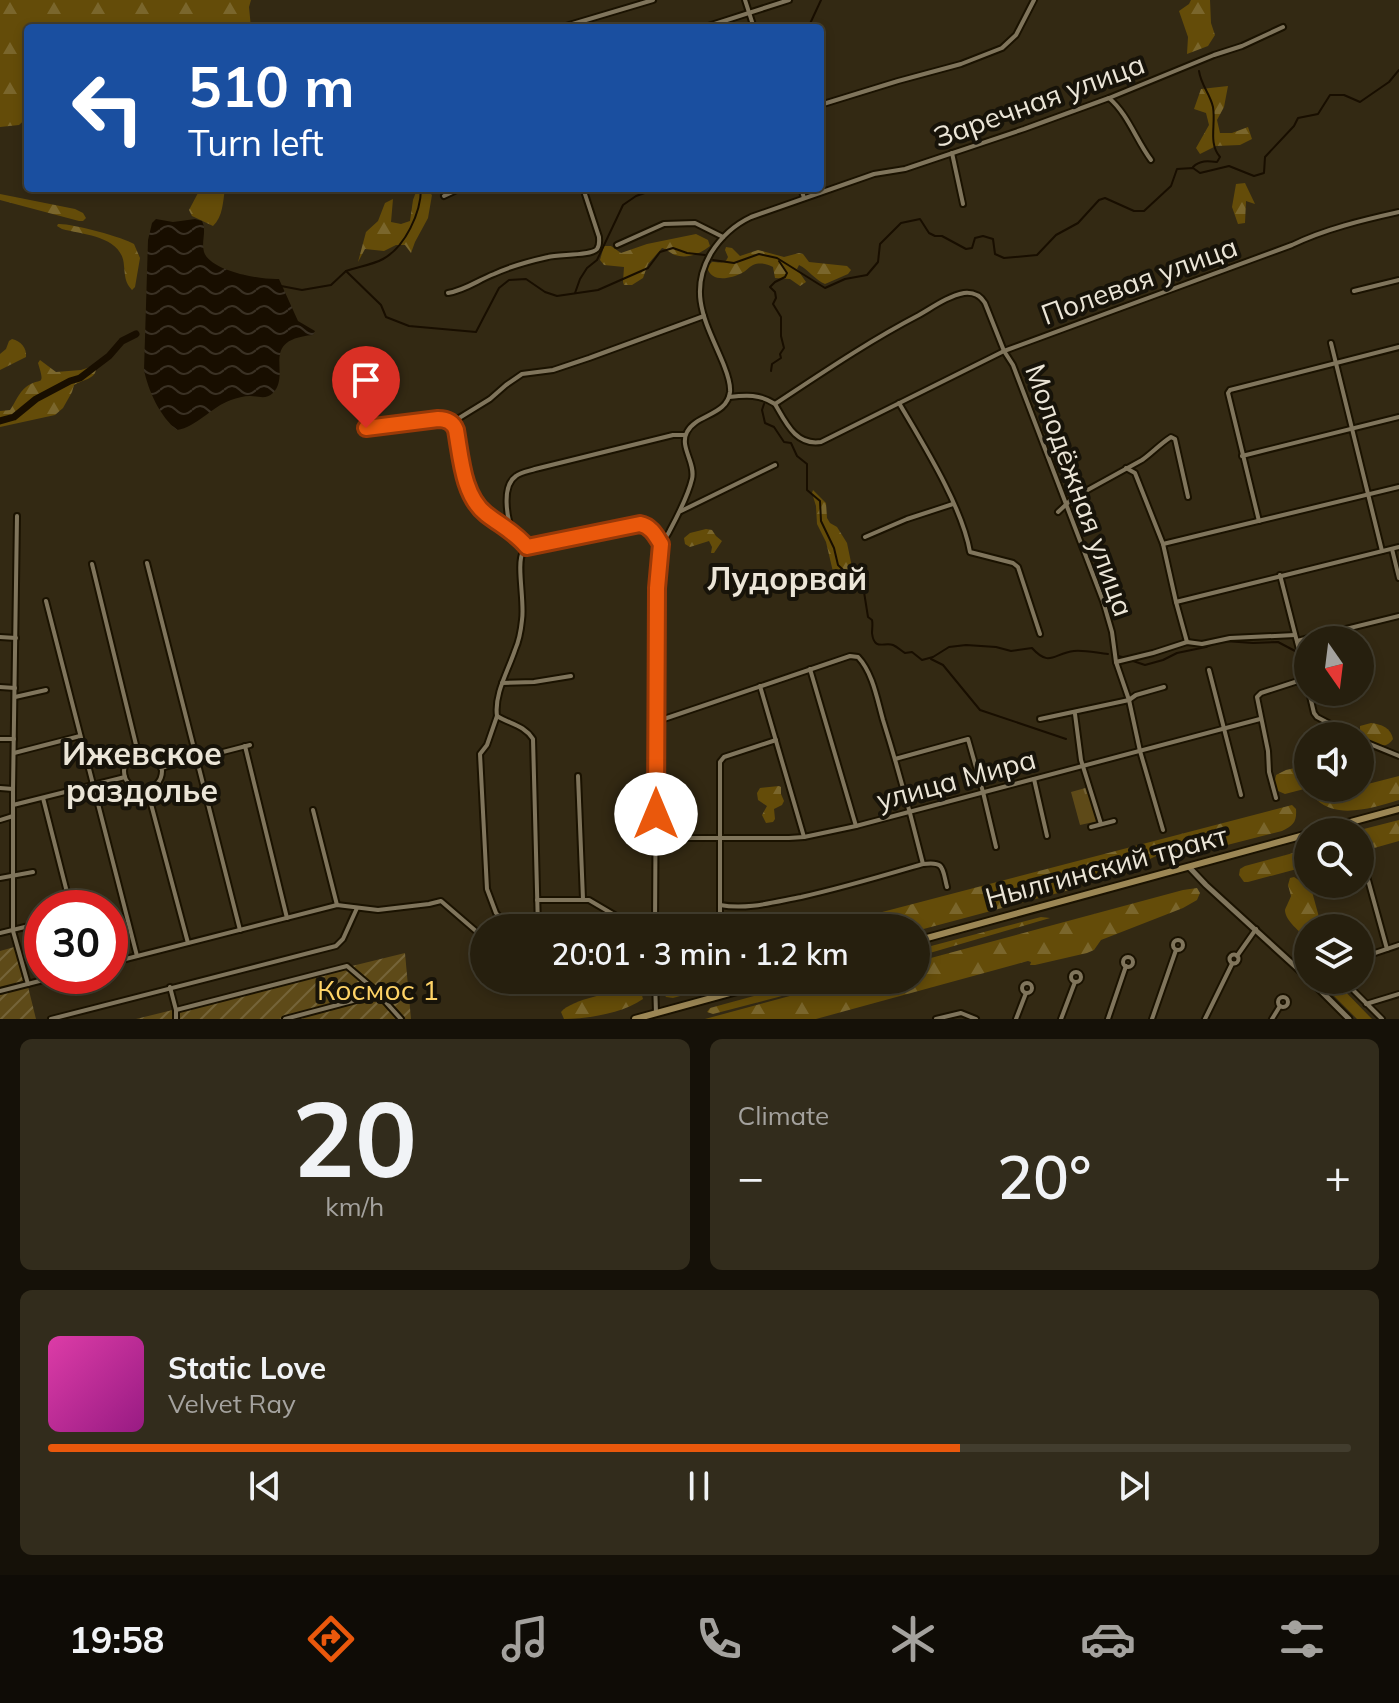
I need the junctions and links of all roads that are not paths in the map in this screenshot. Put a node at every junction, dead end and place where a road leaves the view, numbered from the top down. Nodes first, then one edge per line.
1 (653, 0) edge
2 (745, 0) edge
3 (789, 0) edge
4 (1034, 0) edge
5 (749, 13) junction
6 (572, 24) edge
7 (715, 24) edge
8 (753, 24) edge
9 (1283, 27) dead end
10 (1109, 98) junction
11 (824, 104) edge
12 (952, 153) junction
13 (1151, 160) dead end
14 (824, 191) edge
15 (452, 192) edge
16 (584, 192) edge
17 (802, 192) edge
18 (822, 192) edge
19 (444, 196) dead end
20 (804, 198) junction
21 (963, 204) dead end
22 (1399, 212) edge
23 (723, 237) junction
24 (617, 245) dead end
25 (1399, 280) edge
26 (1354, 291) dead end
27 (448, 293) dead end
28 (704, 316) junction
29 (1331, 343) dead end
30 (1399, 347) edge
31 (1004, 351) junction
32 (1336, 363) junction
33 (729, 397) junction
34 (899, 403) junction
35 (775, 404) junction
36 (1399, 417) edge
37 (451, 423) junction
38 (366, 428) dead end
39 (1351, 430) junction
40 (685, 435) junction
41 (1242, 456) junction
42 (775, 465) dead end
43 (1126, 468) junction
44 (1399, 487) edge
45 (1368, 495) junction
46 (1188, 497) dead end
47 (953, 504) junction
48 (1065, 504) junction
49 (678, 512) junction
50 (1058, 512) dead end
51 (17, 516) dead end
52 (1259, 521) junction
53 (513, 533) junction
54 (865, 537) dead end
55 (661, 544) junction
56 (1163, 544) junction
57 (527, 547) junction
58 (1399, 547) edge
59 (1392, 548) junction
60 (1382, 551) junction
61 (147, 563) dead end
62 (92, 564) dead end
63 (1280, 575) junction
64 (1399, 578) edge
65 (46, 601) dead end
66 (1176, 602) junction
67 (1399, 616) edge
68 (1352, 626) edge
69 (1294, 630) edge
70 (1040, 634) dead end
71 (0, 637) edge
72 (16, 638) junction
73 (1294, 638) edge
74 (1187, 642) junction
75 (1116, 662) junction
76 (810, 669) junction
77 (1209, 670) dead end
78 (571, 676) dead end
79 (1294, 682) edge
80 (502, 683) junction
81 (760, 686) junction
82 (0, 687) edge
83 (1164, 687) dead end
84 (15, 688) junction
85 (46, 690) dead end
86 (15, 697) junction
87 (1129, 700) junction
88 (1313, 706) edge
89 (1075, 713) junction
90 (497, 716) junction
91 (1040, 719) dead end
92 (1260, 719) junction
93 (655, 722) junction
94 (1326, 722) edge
95 (1223, 728) junction
96 (80, 736) junction
97 (0, 739) edge
98 (14, 739) junction
99 (776, 740) junction
100 (1374, 746) edge
101 (1140, 751) junction
102 (14, 753) junction
103 (138, 753) junction
104 (1399, 756) edge
105 (195, 759) junction
106 (895, 759) junction
107 (1084, 767) junction
108 (161, 768) junction
109 (578, 776) dead end
110 (125, 777) junction
111 (1034, 779) junction
112 (92, 785) junction
113 (0, 788) edge
114 (13, 789) junction
115 (147, 789) junction
116 (983, 792) junction
117 (1241, 795) dead end
118 (43, 798) junction
119 (1276, 798) dead end
120 (13, 805) junction
121 (1399, 809) edge
122 (313, 810) dead end
123 (910, 811) junction
124 (13, 816) junction
125 (1366, 818) edge
126 (0, 820) edge
127 (1114, 821) dead end
128 (1101, 824) junction
129 (856, 826) junction
130 (1091, 827) dead end
131 (1163, 830) dead end
132 (1047, 836) dead end
133 (804, 837) junction
134 (656, 838) junction
135 (1294, 838) edge
136 (719, 839) junction
137 (996, 847) dead end
138 (923, 864) junction
139 (1189, 867) junction
140 (33, 872) dead end
141 (12, 875) junction
142 (0, 878) edge
143 (947, 887) dead end
144 (66, 890) edge
145 (1373, 898) edge
146 (583, 899) junction
147 (537, 900) junction
148 (337, 905) junction
149 (720, 905) junction
150 (357, 908) junction
151 (497, 914) edge
152 (538, 914) edge
153 (613, 914) edge
154 (655, 914) edge
155 (720, 914) edge
156 (287, 918) junction
157 (470, 925) edge
158 (24, 928) edge
159 (1256, 929) junction
160 (240, 930) junction
161 (13, 931) junction
162 (0, 933) edge
163 (930, 937) edge
164 (188, 943) junction
165 (1399, 945) edge
166 (1387, 949) junction
167 (1176, 950) dead end
168 (1374, 953) edge
169 (137, 956) junction
170 (128, 958) edge
171 (1294, 965) edge
172 (1126, 966) dead end
173 (24, 970) edge
174 (1075, 982) dead end
175 (24, 985) edge
176 (170, 987) junction
177 (0, 991) edge
178 (1026, 993) dead end
179 (379, 994) junction
180 (655, 994) edge
181 (726, 994) edge
182 (1325, 994) edge
183 (1356, 994) edge
184 (1399, 994) edge
185 (1366, 1004) junction
186 (1280, 1006) dead end
187 (176, 1010) junction
188 (656, 1013) junction
189 (973, 1018) edge
190 (51, 1019) edge
191 (176, 1019) edge
192 (285, 1019) edge
193 (401, 1019) edge
194 (635, 1019) edge
195 (936, 1019) edge
196 (1016, 1019) edge
197 (1061, 1019) edge
198 (1108, 1019) edge
199 (1152, 1019) edge
200 (1205, 1019) edge
201 (1272, 1019) edge
202 (1349, 1019) edge
203 (1382, 1019) edge

1 - 6 street
2 - 5 street
3 - 5 street
4 - 11 street
5 - 7 street
5 - 8 street
9 - 10 street, Заречная улица
10 - 12 street, Заречная улица
10 - 13 street
12 - 14 street, Заречная улица
12 - 21 street
15 - 19 street
16 - 27 street
17 - 20 street
18 - 20 street, Заречная улица
20 - 23 street, Заречная улица
22 - 31 street, Полевая улица
23 - 24 street
23 - 28 street
25 - 26 street
28 - 33 street
28 - 37 street
29 - 32 street
30 - 32 street
31 - 34 street, Полевая улица
31 - 35 street, Молодёжная улица
31 - 48 street, Молодёжная улица
32 - 39 street
32 - 41 street
33 - 35 street
33 - 40 street
34 - 35 street, Полевая улица
34 - 47 street
36 - 39 street
37 - 38 street
37 - 53 street
39 - 41 street
39 - 45 street
40 - 49 street
40 - 53 street
41 - 52 street
42 - 49 street
43 - 46 street
43 - 48 street
43 - 56 street
44 - 45 street
45 - 52 street
45 - 60 street
47 - 54 street
47 - 70 street
48 - 50 street
48 - 75 street, Молодёжная улица
49 - 55 street
51 - 72 street
52 - 56 street
53 - 57 street
55 - 57 street
55 - 93 street
56 - 66 street
57 - 80 street
58 - 59 street
59 - 60 street
59 - 64 street
60 - 63 street
61 - 105 street
62 - 103 street
63 - 66 street
63 - 69 street
65 - 96 street
66 - 74 street
67 - 68 street
71 - 72 street
72 - 84 street
73 - 74 street
74 - 75 street
75 - 87 street, Молодёжная улица
76 - 81 street
76 - 106 street
76 - 129 street
77 - 95 street
78 - 80 street
79 - 92 street
80 - 90 street
81 - 93 street
81 - 99 street
82 - 84 street
83 - 87 street
84 - 86 street
85 - 86 street
86 - 98 street
87 - 89 street
87 - 101 street, Молодёжная улица
88 - 94 street
89 - 91 street
89 - 107 street
90 - 147 street
90 - 151 street
92 - 95 street, улица Мира
92 - 119 street
93 - 134 street
95 - 101 street, улица Мира
95 - 117 street
96 - 102 street
96 - 112 street
97 - 98 street
98 - 102 street
99 - 133 street
99 - 136 street
100 - 104 street
101 - 107 street, улица Мира
101 - 131 street, Молодёжная улица
102 - 114 street
103 - 108 street
103 - 110 street
105 - 108 street
105 - 156 street
105 - 160 street
106 - 116 street
106 - 123 street
107 - 111 street, улица Мира
107 - 128 street
108 - 115 street
109 - 146 street
110 - 112 street
110 - 115 street
111 - 116 street, улица Мира
111 - 132 street
112 - 118 street
112 - 169 street
113 - 114 street
114 - 120 street
115 - 164 street
116 - 123 street, улица Мира
116 - 137 street
118 - 120 street
118 - 144 street
120 - 124 street
121 - 125 main road
122 - 148 street
123 - 129 street, улица Мира
123 - 138 street
124 - 126 street
124 - 141 street
127 - 128 street
128 - 130 street
129 - 133 street, улица Мира
133 - 136 street, улица Мира
134 - 136 street, улица Мира
134 - 154 street
135 - 139 main road, Нылгинский тракт
136 - 149 street
138 - 143 street
138 - 149 street
139 - 159 street
139 - 163 main road, Нылгинский тракт
140 - 141 street
141 - 142 street
141 - 161 street
145 - 166 street
146 - 147 street
146 - 153 street
147 - 152 street
148 - 150 street
148 - 156 street
149 - 155 street
150 - 157 street
150 - 176 street
156 - 160 street
158 - 161 street
159 - 171 street
159 - 200 street
160 - 164 street
161 - 162 street
161 - 173 street
164 - 169 street
165 - 166 street
166 - 168 street
167 - 199 street
169 - 170 street
172 - 198 street
174 - 197 street
175 - 177 street
176 - 187 street
176 - 190 street
178 - 196 street
179 - 187 street
179 - 192 street
179 - 193 street
180 - 188 street
181 - 188 main road
182 - 202 street
183 - 185 street
184 - 185 street
185 - 203 street
186 - 201 street
187 - 191 street
188 - 194 main road
189 - 195 street

